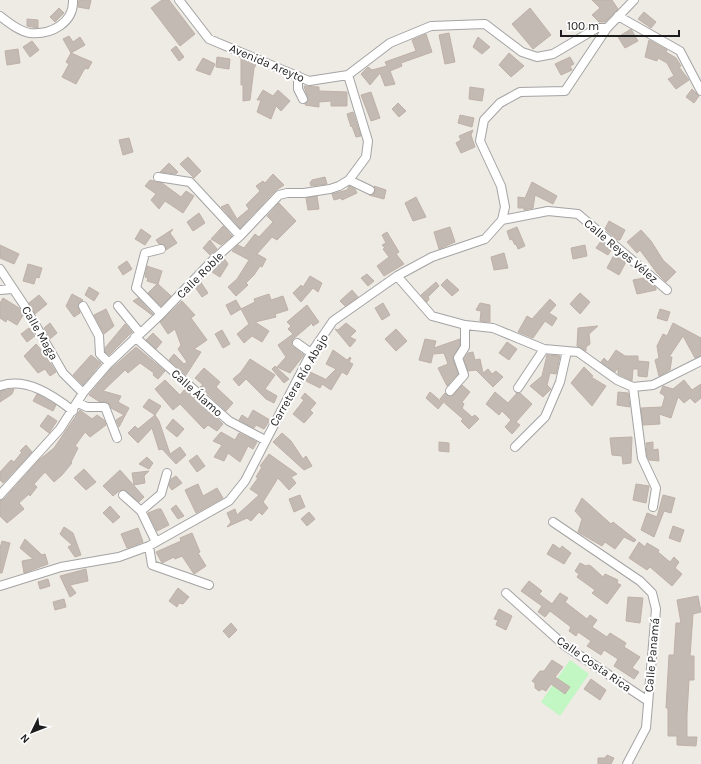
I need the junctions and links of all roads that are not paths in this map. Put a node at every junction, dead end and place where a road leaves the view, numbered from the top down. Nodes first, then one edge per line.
1 (73, 0) edge
2 (179, 0) edge
3 (634, 0) edge
4 (0, 16) edge
5 (618, 16) junction
6 (607, 28) junction
7 (348, 75) junction
8 (298, 76) junction
9 (701, 91) edge
10 (303, 99) dead end
11 (158, 177) dead end
12 (349, 180) junction
13 (370, 190) dead end
14 (502, 220) junction
15 (240, 236) junction
16 (161, 249) dead end
17 (0, 269) edge
18 (397, 276) junction
19 (12, 289) junction
20 (0, 290) edge
21 (668, 290) dead end
22 (83, 306) dead end
23 (118, 306) dead end
24 (161, 314) junction
25 (465, 325) junction
26 (138, 335) junction
27 (298, 343) dead end
28 (544, 349) junction
29 (567, 351) junction
30 (311, 353) junction
31 (701, 361) edge
32 (109, 363) junction
33 (0, 386) edge
34 (633, 387) junction
35 (518, 388) dead end
36 (450, 391) dead end
37 (83, 393) junction
38 (78, 402) junction
39 (73, 411) junction
40 (117, 438) dead end
41 (265, 440) junction
42 (515, 448) dead end
43 (167, 473) dead end
44 (0, 495) edge
45 (123, 495) dead end
46 (653, 507) dead end
47 (141, 511) junction
48 (553, 522) dead end
49 (153, 544) junction
50 (209, 585) dead end
51 (0, 586) edge
52 (506, 593) dead end
53 (648, 701) junction
54 (627, 764) edge

1 - 4 street
2 - 8 street, Avenida Areyto
3 - 5 street
5 - 6 street
5 - 9 street
6 - 7 street, Avenida Areyto
6 - 14 street
7 - 8 street, Avenida Areyto
7 - 12 street, Calle Roble
8 - 10 street
11 - 15 street
12 - 13 street
12 - 15 street, Calle Roble
14 - 18 street, Carretera Río Abajo
14 - 21 street, Calle Reyes Vélez
15 - 24 street, Calle Roble
16 - 24 street
17 - 19 street, Calle Maga
18 - 25 street
18 - 30 street, Carretera Río Abajo
19 - 20 street
19 - 37 street, Calle Maga
22 - 32 street
23 - 26 street, Calle Álamo
24 - 26 street, Calle Roble
25 - 28 street
25 - 36 street
26 - 32 street, Calle Roble
26 - 41 street, Calle Álamo
27 - 30 street
28 - 29 street
28 - 35 street
29 - 34 street
29 - 42 street
30 - 41 street, Carretera Río Abajo
31 - 34 street
32 - 37 street, Calle Roble
33 - 39 street
34 - 46 street
37 - 38 street, Calle Roble
38 - 39 street, Calle Roble
38 - 40 street
39 - 44 street, Calle Roble
41 - 49 street, Carretera Río Abajo
43 - 47 street
45 - 47 street
47 - 49 street
48 - 53 street, Calle Panamá
49 - 50 street
49 - 51 street, Carretera Río Abajo
52 - 53 street, Calle Costa Rica
53 - 54 street, Calle Panamá

